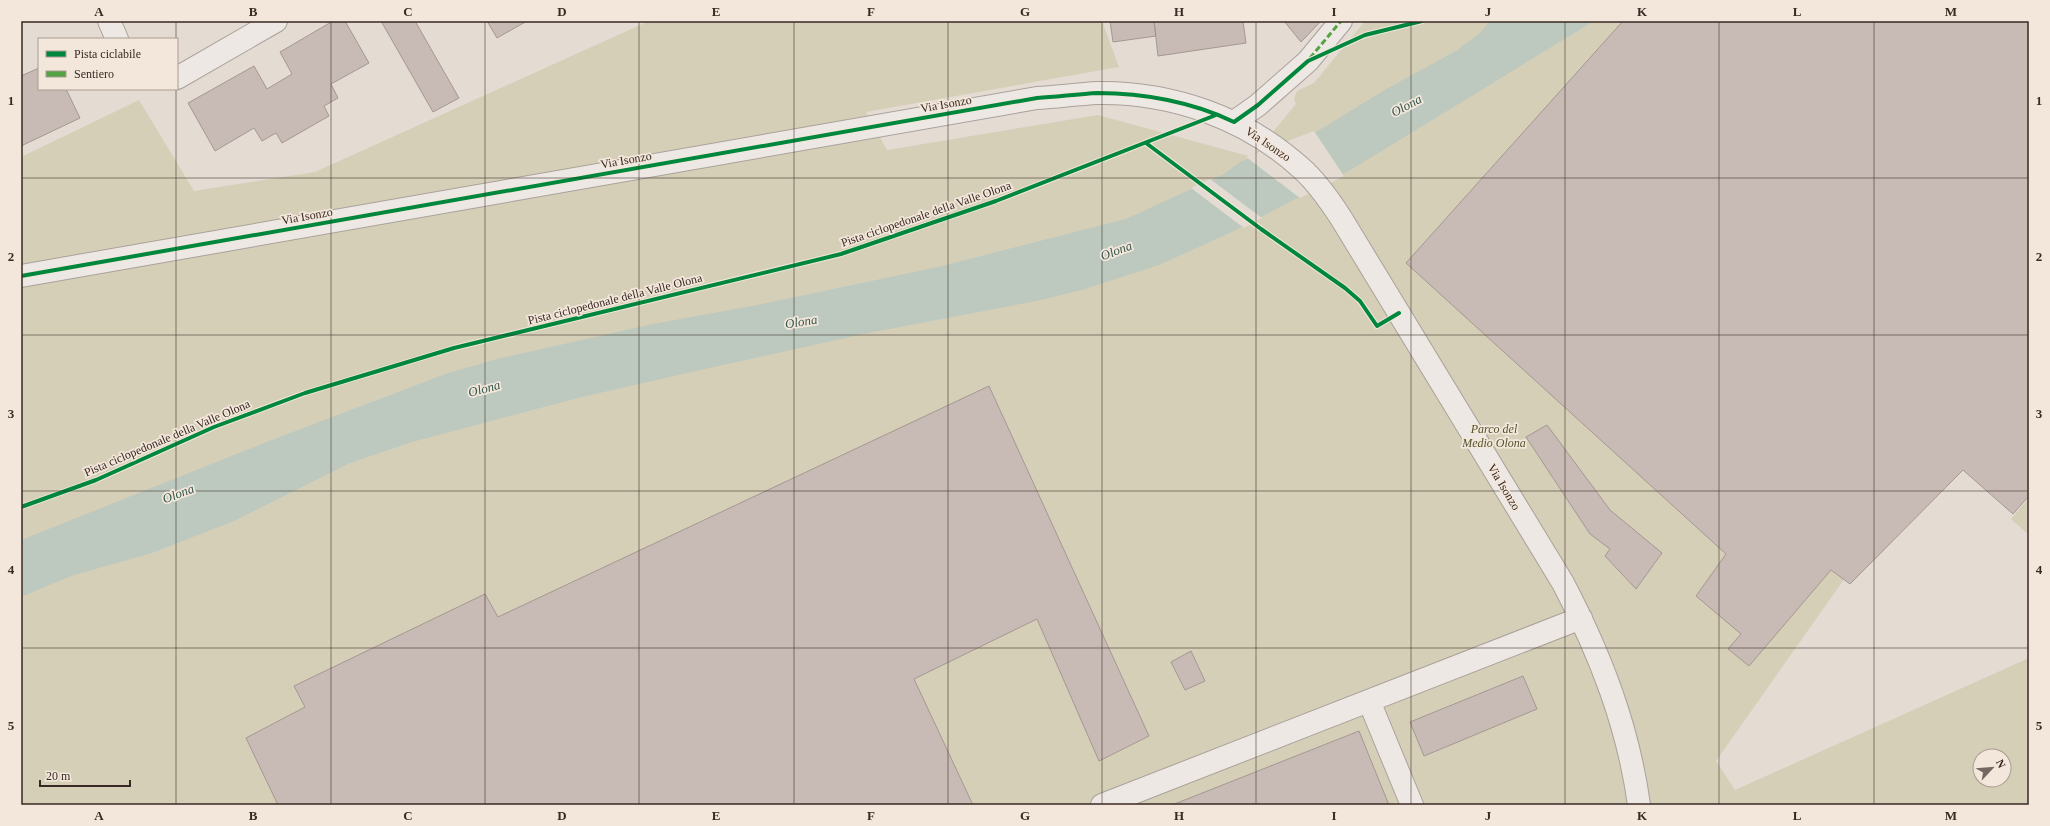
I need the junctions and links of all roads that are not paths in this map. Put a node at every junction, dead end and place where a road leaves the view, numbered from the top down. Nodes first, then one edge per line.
1 (109, 21) edge
2 (276, 21) edge
3 (1341, 21) edge
4 (117, 38) edge
5 (178, 77) edge
6 (1238, 124) junction
7 (21, 276) edge
8 (1581, 618) junction
9 (1369, 701) junction
10 (1102, 805) edge
11 (1412, 805) edge
12 (1638, 805) edge

1 - 4 street
2 - 5 street
3 - 6 street
6 - 7 street, Via Isonzo
6 - 8 street, Via Isonzo
8 - 9 street
8 - 12 street, Via Isonzo
9 - 10 street
9 - 11 street

